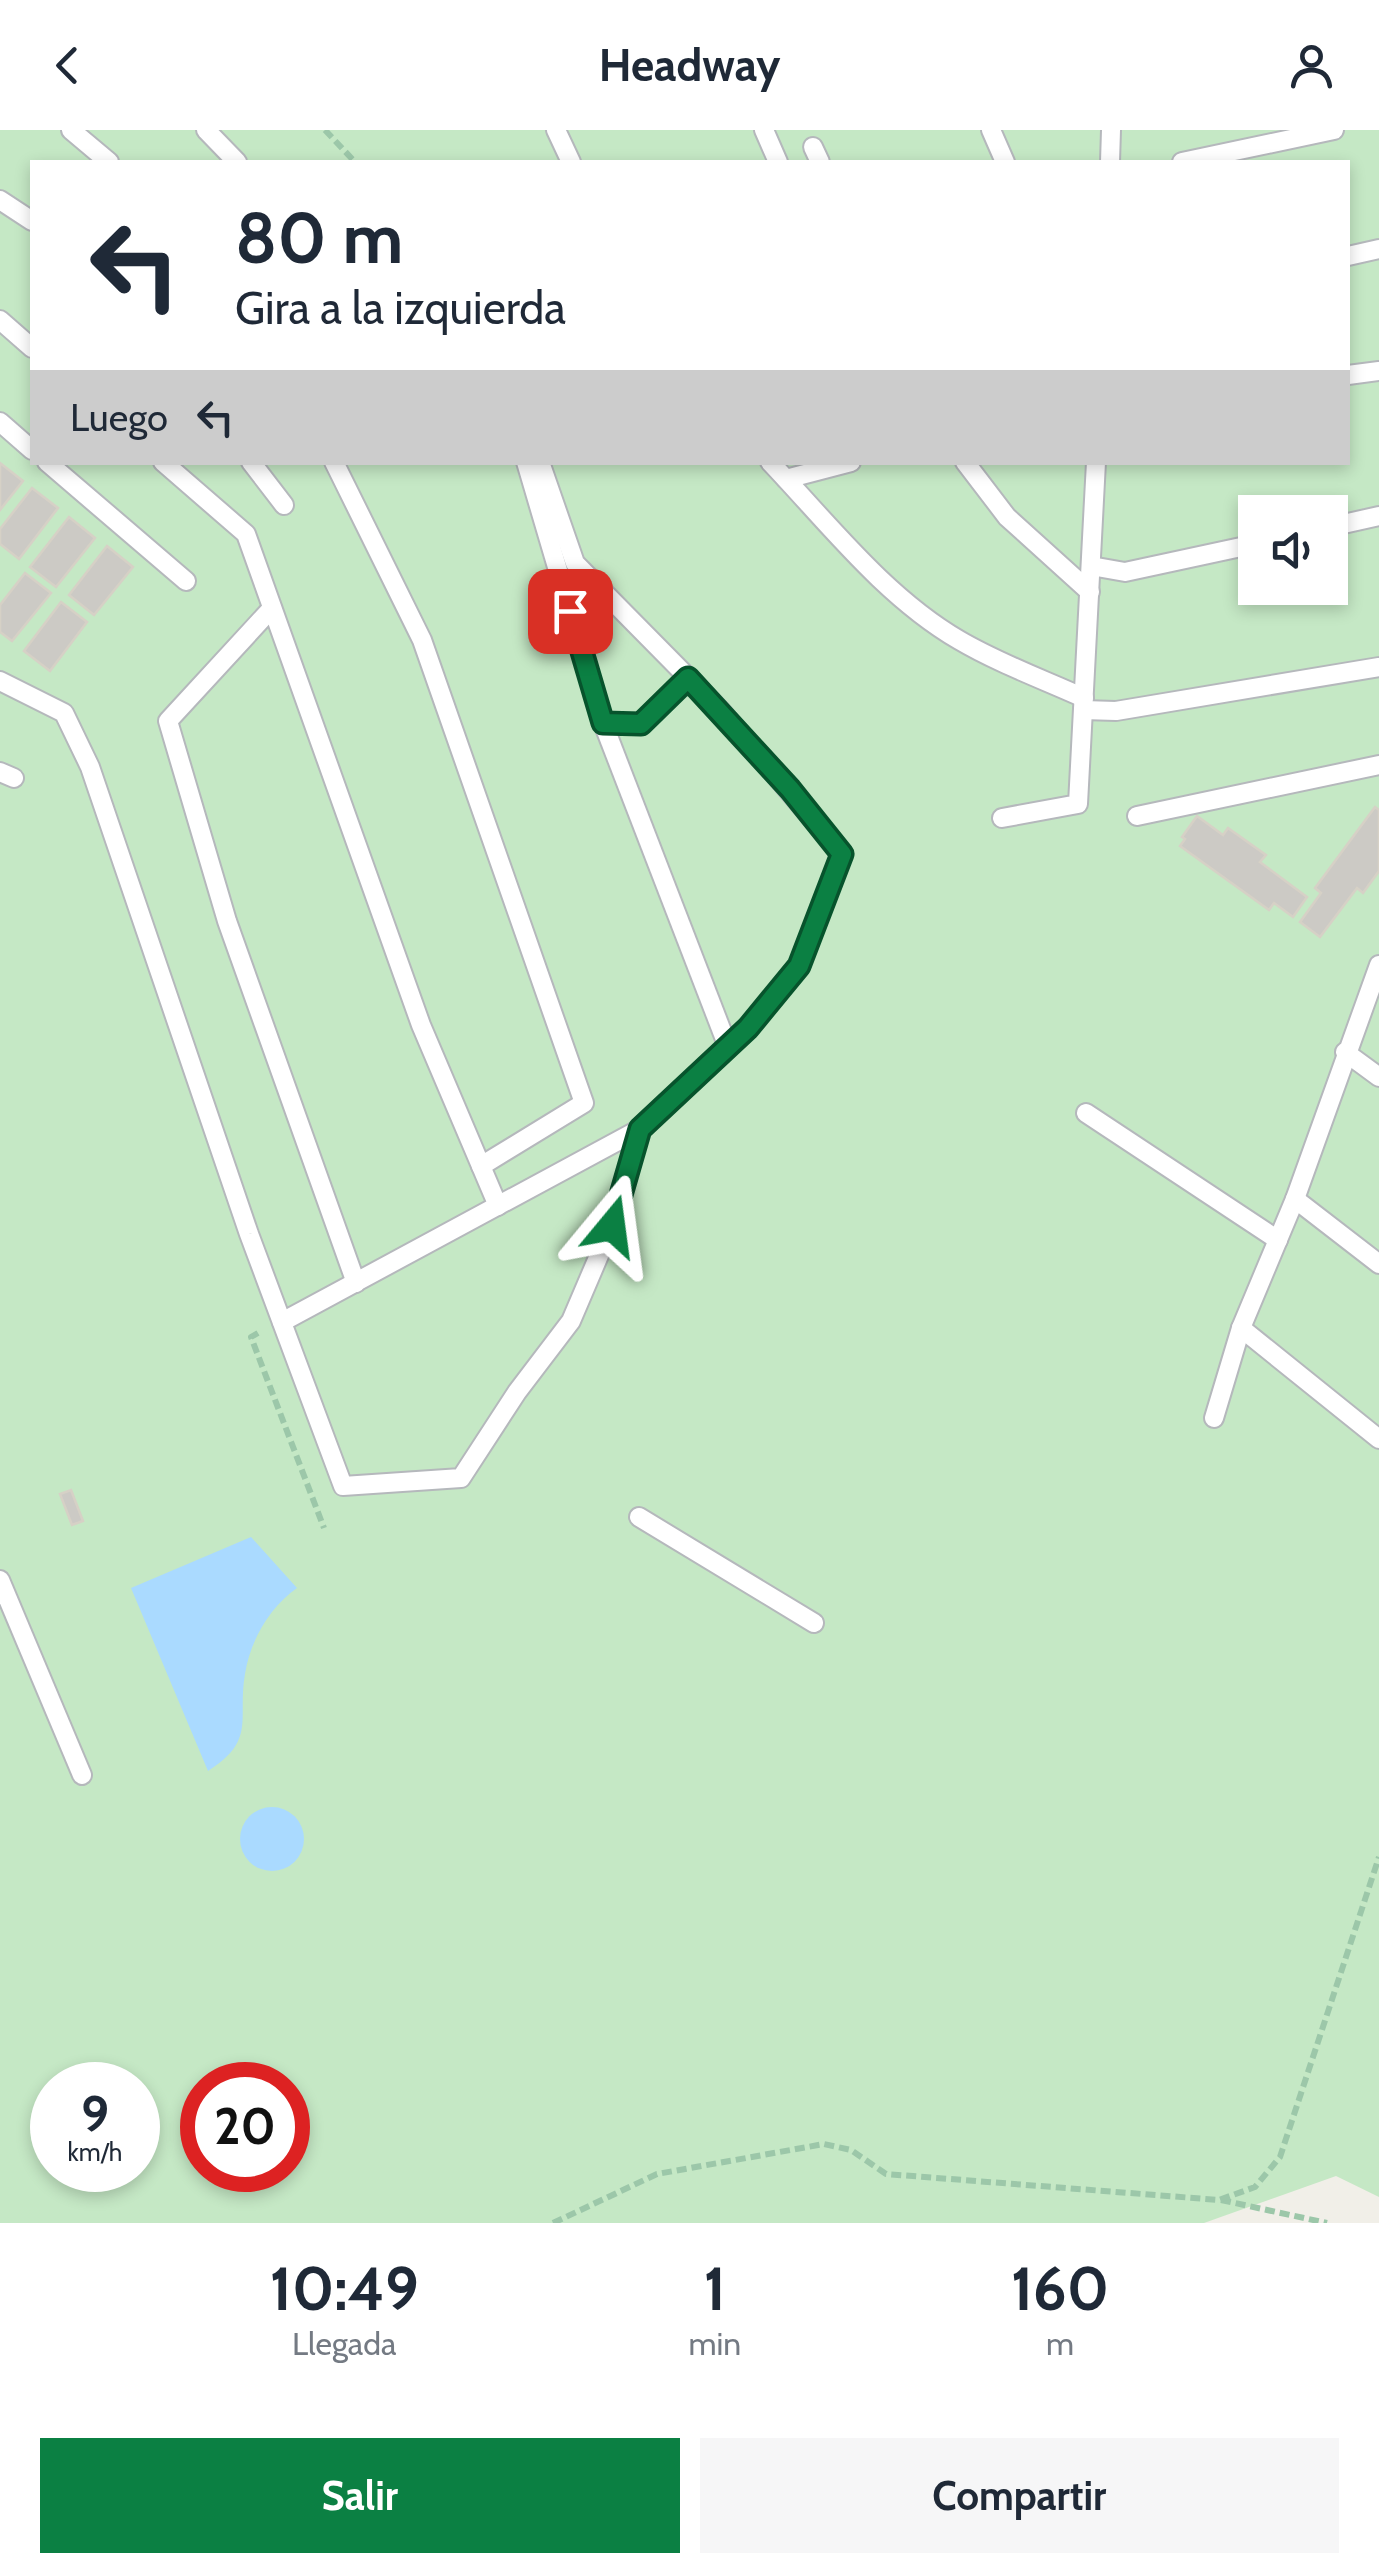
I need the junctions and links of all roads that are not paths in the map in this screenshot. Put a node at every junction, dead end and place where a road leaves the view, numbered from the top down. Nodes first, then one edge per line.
1 (71, 130) edge
2 (206, 130) edge
3 (556, 130) edge
4 (764, 130) edge
5 (991, 130) edge
6 (1111, 130) edge
7 (1334, 130) edge
8 (107, 160) edge
9 (234, 160) edge
10 (570, 160) edge
11 (777, 160) edge
12 (1004, 160) edge
13 (1110, 160) edge
14 (1192, 160) edge
15 (0, 200) edge
16 (30, 220) edge
17 (1379, 249) edge
18 (1350, 256) edge
19 (0, 320) edge
20 (30, 346) edge
21 (1379, 371) edge
22 (1350, 375) edge
23 (0, 422) edge
24 (30, 448) edge
25 (51, 465) edge
26 (167, 465) edge
27 (252, 465) edge
28 (334, 465) edge
29 (527, 465) edge
30 (541, 465) edge
31 (773, 465) edge
32 (840, 465) edge
33 (967, 465) edge
34 (1096, 465) edge
35 (786, 480) junction
36 (284, 505) dead end
37 (1379, 516) edge
38 (1348, 523) edge
39 (1238, 548) edge
40 (1091, 566) junction
41 (186, 580) dead end
42 (1090, 592) junction
43 (272, 608) junction
44 (1379, 667) edge
45 (688, 678) junction
46 (0, 681) edge
47 (1083, 704) junction
48 (603, 723) junction
49 (1379, 765) edge
50 (1137, 816) dead end
51 (1002, 818) dead end
52 (1379, 965) edge
53 (728, 1047) junction
54 (1345, 1052) junction
55 (1379, 1077) edge
56 (1086, 1113) dead end
57 (640, 1129) junction
58 (481, 1166) junction
59 (1295, 1199) junction
60 (498, 1206) junction
61 (1278, 1240) junction
62 (1379, 1264) edge
63 (356, 1283) junction
64 (282, 1322) junction
65 (1241, 1328) junction
66 (1214, 1418) dead end
67 (1379, 1440) edge
68 (640, 1518) dead end
69 (0, 1580) edge
70 (814, 1623) dead end
71 (82, 1775) dead end

1 - 8 lane
2 - 9 lane
3 - 10 lane
4 - 11 lane
5 - 12 lane
6 - 13 lane
7 - 14 lane
15 - 16 lane
17 - 18 lane
19 - 20 lane
21 - 22 lane
23 - 24 lane
25 - 41 lane
26 - 43 lane
27 - 36 lane
28 - 58 lane
29 - 48 lane
30 - 45 lane
31 - 35 lane
32 - 35 lane
33 - 42 lane
34 - 40 lane
35 - 47 lane
37 - 38 lane
39 - 40 lane
40 - 42 lane
42 - 47 lane
43 - 58 lane
43 - 63 lane
44 - 47 lane
45 - 48 lane
45 - 53 lane
46 - 64 lane
47 - 51 lane
48 - 53 lane
49 - 50 lane
52 - 54 lane
53 - 57 lane
54 - 55 lane
54 - 59 lane
56 - 61 lane
57 - 60 lane
57 - 64 lane
58 - 60 lane
59 - 61 lane
59 - 62 lane
60 - 63 lane
61 - 65 lane
63 - 64 lane
65 - 66 lane
65 - 67 lane
68 - 70 lane
69 - 71 lane

